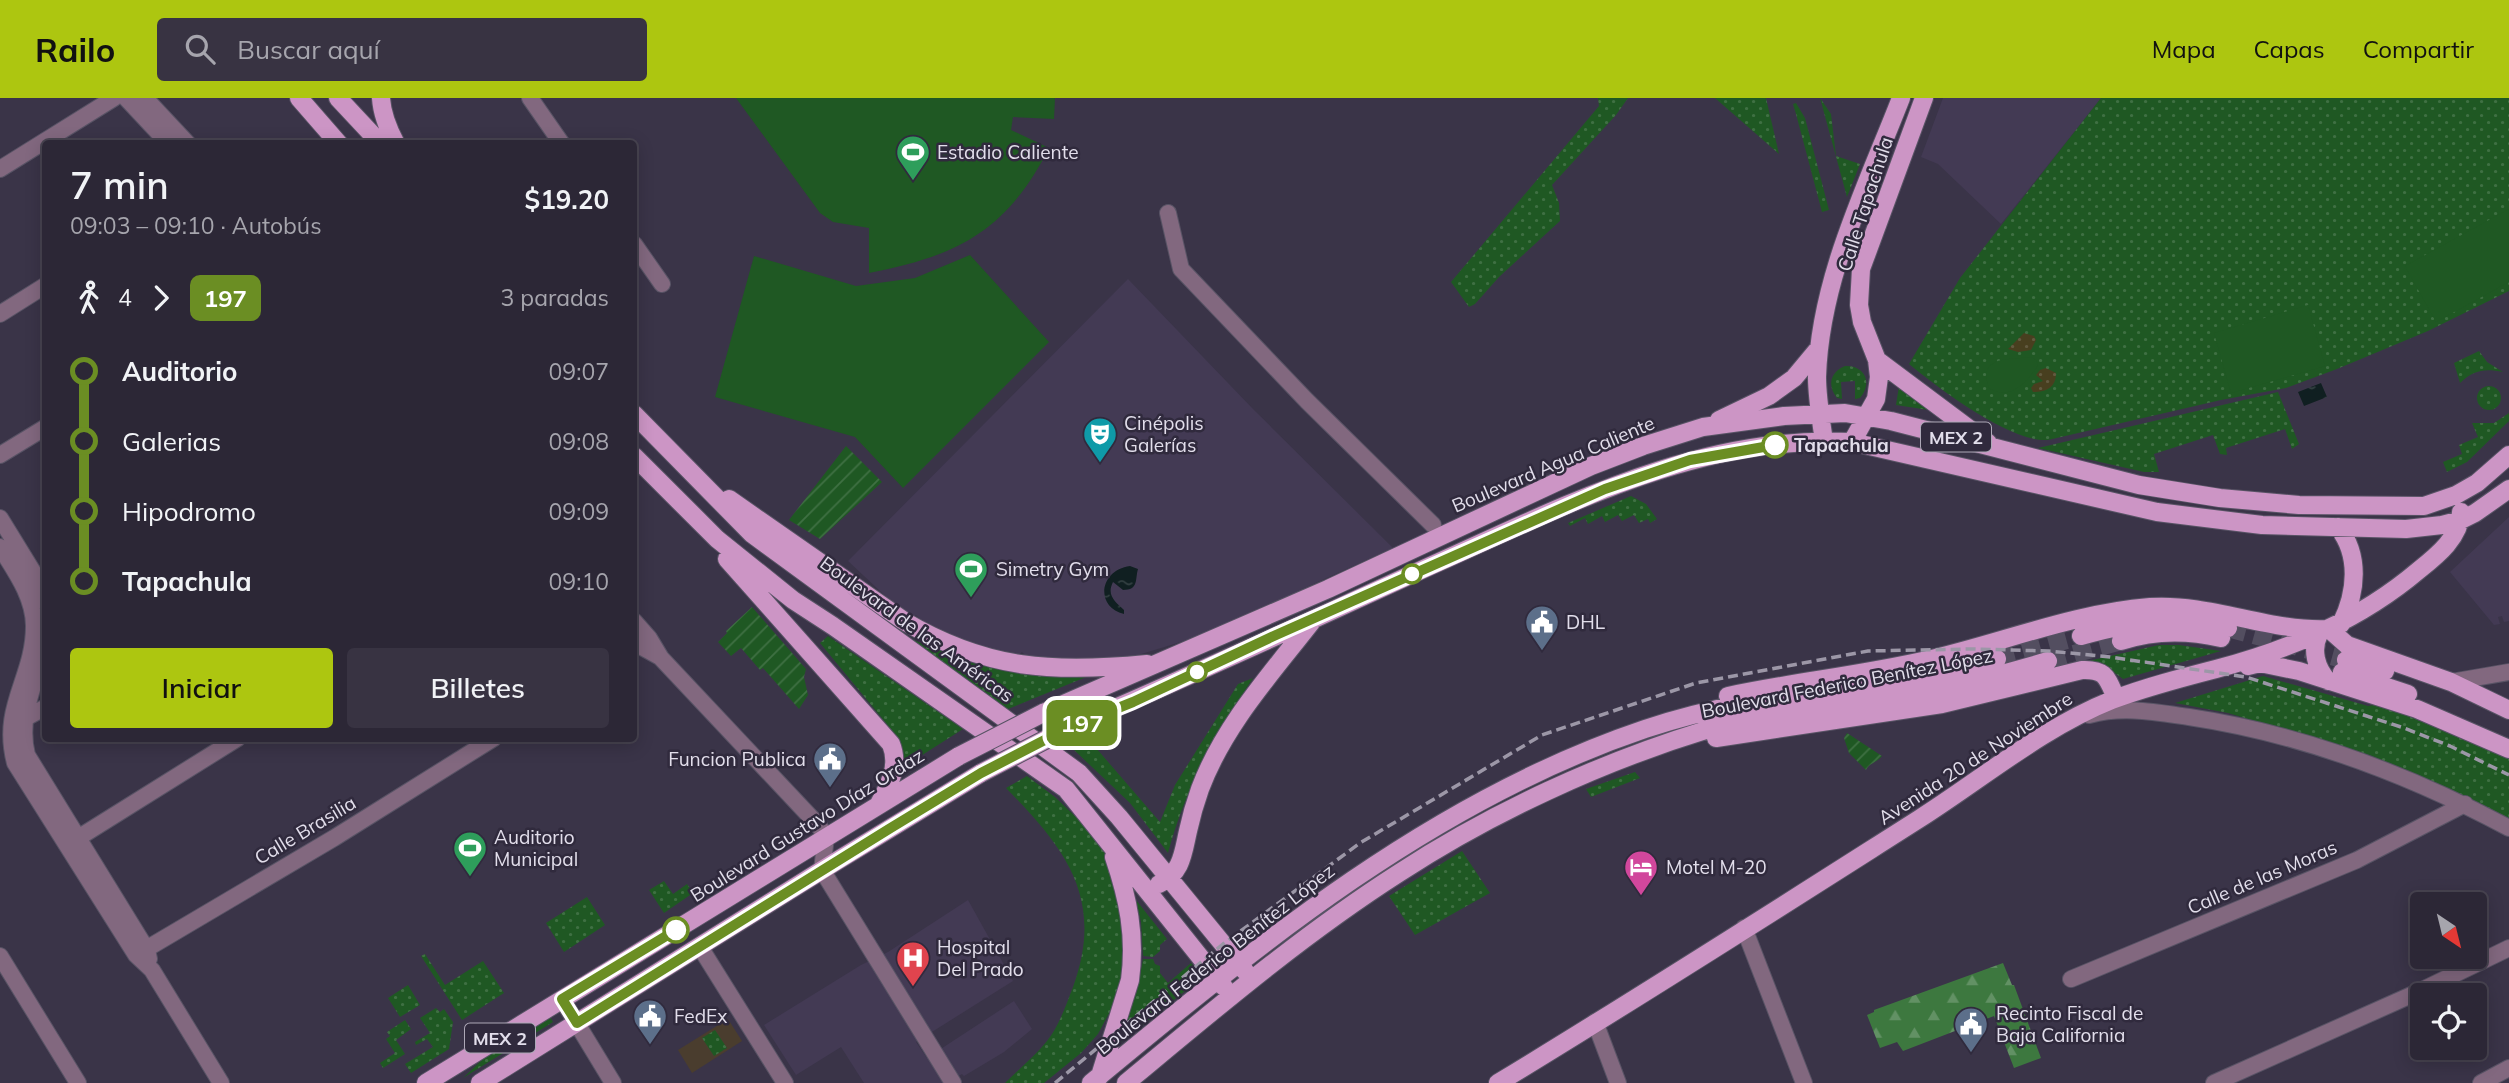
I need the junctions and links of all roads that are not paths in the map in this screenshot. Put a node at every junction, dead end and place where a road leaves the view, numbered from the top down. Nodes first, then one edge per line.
1 (114, 98) edge
2 (126, 98) edge
3 (145, 98) edge
4 (299, 98) edge
5 (338, 98) edge
6 (381, 98) edge
7 (530, 98) edge
8 (1901, 98) edge
9 (1924, 98) edge
10 (47, 140) edge
11 (165, 140) edge
12 (184, 140) edge
13 (336, 140) edge
14 (378, 140) edge
15 (394, 140) edge
16 (559, 140) edge
17 (42, 143) edge
18 (0, 169) edge
19 (1168, 214) dead end
20 (637, 248) edge
21 (662, 284) dead end
22 (42, 288) edge
23 (0, 314) edge
24 (1819, 348) junction
25 (1877, 360) junction
26 (1820, 414) junction
27 (637, 417) edge
28 (1867, 417) junction
29 (1703, 427) junction
30 (42, 429) edge
31 (1824, 441) junction
32 (1852, 442) junction
33 (1994, 447) junction
34 (0, 455) edge
35 (2509, 455) edge
36 (637, 459) edge
37 (679, 462) junction
38 (2509, 489) edge
39 (2456, 495) junction
40 (691, 516) junction
41 (0, 519) edge
42 (2461, 520) junction
43 (1433, 525) dead end
44 (2338, 527) junction
45 (0, 547) edge
46 (34, 576) edge
47 (854, 586) junction
48 (42, 594) edge
49 (839, 600) junction
50 (821, 617) junction
51 (1315, 618) junction
52 (2264, 623) junction
53 (2330, 629) junction
54 (2081, 636) tunnel mouth
55 (2121, 641) tunnel mouth
56 (639, 643) edge
57 (805, 645) junction
58 (42, 651) edge
59 (2256, 656) junction
60 (1997, 659) tunnel mouth
61 (2048, 661) tunnel mouth
62 (1164, 662) junction
63 (2217, 668) junction
64 (2339, 671) junction
65 (2509, 672) edge
66 (2451, 682) junction
67 (2117, 704) junction
68 (42, 709) edge
69 (2509, 710) edge
70 (2509, 720) edge
71 (11, 721) edge
72 (1646, 729) junction
73 (2509, 738) edge
74 (232, 742) edge
75 (488, 742) edge
76 (2509, 749) edge
77 (1640, 753) junction
78 (959, 756) joint
79 (879, 804) junction
80 (2465, 804) junction
81 (2509, 828) edge
82 (826, 837) junction
83 (1109, 840) junction
84 (73, 841) junction
85 (822, 870) junction
86 (1168, 879) junction
87 (1139, 880) junction
88 (1744, 928) junction
89 (700, 947) junction
90 (2509, 948) edge
91 (142, 952) junction
92 (1, 961) edge
93 (1238, 963) junction
94 (1218, 979) junction
95 (2071, 979) dead end
96 (1251, 980) junction
97 (1231, 995) junction
98 (562, 999) junction
99 (1595, 1022) junction
100 (577, 1023) junction
101 (2509, 1068) edge
102 (1095, 1079) edge
103 (78, 1083) edge
104 (221, 1083) edge
105 (426, 1083) edge
106 (480, 1083) edge
107 (613, 1083) edge
108 (785, 1083) edge
109 (953, 1083) edge
110 (1126, 1083) edge
111 (1498, 1083) edge
112 (1618, 1083) edge
113 (1804, 1083) edge
114 (2214, 1083) edge
115 (2481, 1083) edge

1 - 10 street
2 - 11 street
3 - 12 street
4 - 13 main road
5 - 14 main road
6 - 15 main road
7 - 16 street
8 - 24 main road, Calle Tapachula
9 - 25 main road, Calle Tapachula
17 - 18 street
19 - 43 street
20 - 21 street
22 - 23 street
24 - 26 main road, Calle Tapachula
24 - 29 main road
25 - 28 main road, Calle Tapachula
25 - 33 main road
26 - 28 main road, Boulevard Agua Caliente / MEX 2
26 - 29 main road, Boulevard Agua Caliente / MEX 2
26 - 31 main road, Calle Tapachula
27 - 37 main road, Boulevard de las Américas
28 - 32 main road, Calle Tapachula
28 - 33 main road, Boulevard Agua Caliente / MEX 2
29 - 62 main road, Boulevard Agua Caliente / MEX 2
30 - 34 street
31 - 32 main road, MEX 2
31 - 51 main road, MEX 2
32 - 44 main road, MEX 2
33 - 39 main road, Boulevard Agua Caliente / MEX 2
35 - 39 main road, Boulevard Agua Caliente / MEX 2
36 - 40 main road
37 - 47 main road
37 - 49 main road, Boulevard de las Américas
38 - 42 main road, MEX 2
39 - 42 main road
40 - 50 main road
40 - 57 main road
41 - 46 street
42 - 44 main road, MEX 2
42 - 53 main road, Avenida 20 de Noviembre
44 - 53 main road
45 - 46 street
46 - 48 street
46 - 71 street
47 - 49 main road
47 - 62 main road
49 - 50 main road
49 - 86 main road, Boulevard de las Américas
50 - 57 main road
50 - 83 main road
51 - 85 main road, MEX 2, bridge
51 - 86 main road
52 - 53 main road
52 - 59 main road
52 - 72 main road
53 - 59 main road, Avenida 20 de Noviembre
53 - 64 main road
53 - 66 main road
54 - 55 main road
56 - 82 street
57 - 79 main road
58 - 71 street
59 - 63 main road, Avenida 20 de Noviembre
60 - 72 main road, Boulevard Federico Benítez López
61 - 77 main road, Boulevard Federico Benítez López
62 - 78 main road, Boulevard Agua Caliente / MEX 2, bridge
63 - 64 main road
63 - 67 main road, Avenida 20 de Noviembre
64 - 70 main road
64 - 73 main road
64 - 76 main road
65 - 66 street
66 - 69 main road
67 - 77 main road
67 - 80 street
67 - 88 main road, Avenida 20 de Noviembre
68 - 71 street
71 - 84 street
72 - 93 main road, Boulevard Federico Benítez López
74 - 84 street
75 - 91 street, Calle Brasilia
77 - 96 main road, Boulevard Federico Benítez López
78 - 79 main road, Boulevard Gustavo Díaz Ordaz / MEX 2
79 - 82 main road, Boulevard Gustavo Díaz Ordaz / MEX 2
80 - 81 street
80 - 95 street, Calle de las Moras
82 - 85 street
82 - 98 main road, Boulevard Gustavo Díaz Ordaz / MEX 2
83 - 87 main road
83 - 102 main road
84 - 91 street
85 - 89 main road, MEX 2
85 - 109 street
86 - 87 main road
86 - 93 main road, Boulevard de las Américas
87 - 94 main road
88 - 99 main road, Avenida 20 de Noviembre
88 - 113 street
89 - 100 main road, MEX 2
89 - 108 street
90 - 114 street
91 - 104 street
92 - 103 street
93 - 94 main road, Boulevard Federico Benítez López
93 - 96 main road, Boulevard de las Américas
94 - 97 main road
94 - 102 main road, Boulevard Federico Benítez López
96 - 97 main road, Boulevard Federico Benítez López
97 - 110 main road, Boulevard Federico Benítez López
98 - 100 street
98 - 105 main road, Boulevard Gustavo Díaz Ordaz / MEX 2
99 - 111 main road, Avenida 20 de Noviembre
99 - 112 street
100 - 106 main road, MEX 2
100 - 107 street
101 - 115 street

